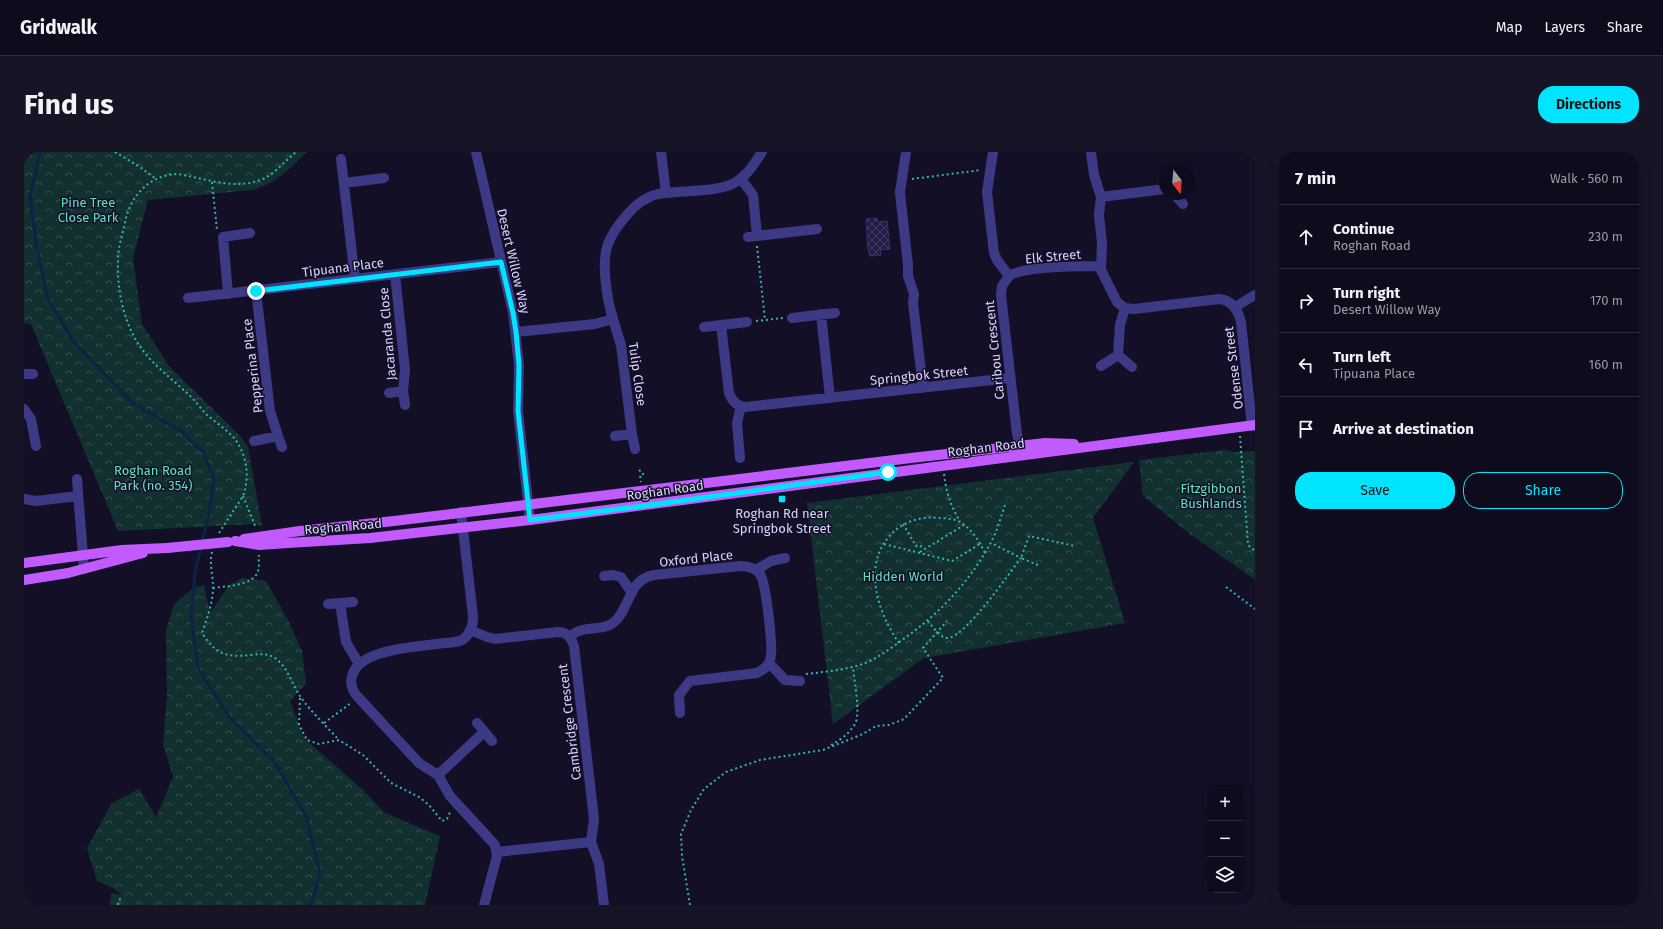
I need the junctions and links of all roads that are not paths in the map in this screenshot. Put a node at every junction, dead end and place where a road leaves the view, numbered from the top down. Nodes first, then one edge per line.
1 (476, 152) edge
2 (661, 152) edge
3 (762, 152) edge
4 (906, 152) edge
5 (993, 152) edge
6 (1091, 152) edge
7 (341, 159) dead end
8 (384, 178) dead end
9 (741, 179) junction
10 (344, 183) junction
11 (1159, 190) edge
12 (666, 193) junction
13 (1101, 197) junction
14 (1179, 200) edge
15 (1183, 204) dead end
16 (817, 228) dead end
17 (250, 233) dead end
18 (501, 262) junction
19 (1100, 266) junction
20 (395, 274) junction
21 (1009, 276) junction
22 (355, 279) junction
23 (256, 291) junction
24 (228, 294) junction
25 (1255, 295) edge
26 (188, 298) dead end
27 (1235, 307) junction
28 (1125, 308) junction
29 (835, 313) dead end
30 (820, 314) junction
31 (792, 318) road end
32 (613, 319) junction
33 (747, 322) road end
34 (721, 325) junction
35 (704, 327) dead end
36 (516, 332) junction
37 (1118, 355) junction
38 (1101, 366) dead end
39 (1132, 367) dead end
40 (1010, 378) junction
41 (923, 388) junction
42 (403, 391) junction
43 (389, 393) dead end
44 (830, 398) junction
45 (405, 405) dead end
46 (741, 406) junction
47 (24, 409) edge
48 (1254, 425) edge
49 (632, 434) junction
50 (278, 436) junction
51 (615, 436) dead end
52 (254, 441) dead end
53 (36, 446) dead end
54 (282, 447) dead end
55 (635, 449) dead end
56 (1021, 451) junction
57 (740, 458) dead end
58 (77, 479) dead end
59 (78, 496) junction
60 (24, 498) edge
61 (528, 505) junction
62 (460, 512) junction
63 (530, 520) junction
64 (462, 527) junction
65 (232, 541) junction
66 (154, 550) junction
67 (83, 555) junction
68 (785, 558) dead end
69 (24, 563) edge
70 (84, 569) junction
71 (756, 570) junction
72 (604, 576) dead end
73 (24, 580) edge
74 (632, 593) junction
75 (353, 602) dead end
76 (340, 603) junction
77 (328, 604) dead end
78 (470, 630) junction
79 (569, 636) junction
80 (769, 663) junction
81 (359, 664) junction
82 (802, 678) road end
83 (680, 713) dead end
84 (477, 723) dead end
85 (484, 732) junction
86 (492, 741) dead end
87 (438, 775) junction
88 (591, 842) junction
89 (497, 852) junction
90 (484, 905) edge
91 (604, 905) edge

1 - 18 street, Desert Willow Way
2 - 12 street
3 - 9 street
4 - 41 street
5 - 21 street
6 - 13 street
7 - 10 street
8 - 10 street
9 - 12 street, Tulip Close
9 - 16 street
10 - 22 street
11 - 13 street
12 - 32 street, Tulip Close
13 - 19 street
14 - 15 street
17 - 24 street
18 - 20 street, Tipuana Place
18 - 36 street, Desert Willow Way
19 - 21 street, Elk Street
19 - 28 street
20 - 22 street, Tipuana Place
20 - 42 street, Jacaranda Close
21 - 40 street, Caribou Crescent
22 - 23 street, Tipuana Place
23 - 24 street, Tipuana Place
23 - 50 street, Pepperina Place
24 - 26 street, Tipuana Place
25 - 27 street, Odense Street
27 - 28 street, Odense Street
27 - 48 street, Odense Street
28 - 37 street
29 - 30 street
30 - 31 street
30 - 44 street
32 - 36 street
32 - 49 street, Tulip Close
33 - 34 street
34 - 35 street
34 - 46 street
36 - 61 street, Desert Willow Way
37 - 38 street
37 - 39 street
40 - 41 street, Springbok Street
40 - 56 street, Caribou Crescent
41 - 44 street, Springbok Street
42 - 43 street, Jacaranda Close
42 - 45 street, Jacaranda Close
44 - 46 street, Springbok Street
46 - 57 street
47 - 53 street
48 - 56 main road, Roghan Road
49 - 51 street
49 - 55 street, Tulip Close
50 - 52 street
50 - 54 street, Pepperina Place
56 - 61 main road, Roghan Road
56 - 63 main road, Roghan Road
58 - 59 street
59 - 60 street
59 - 67 street
61 - 62 main road, Roghan Road
61 - 63 street, Desert Willow Way
62 - 64 street
62 - 65 main road, Roghan Road
63 - 64 main road, Roghan Road
64 - 65 main road, Roghan Road
64 - 78 street
65 - 66 main road, Roghan Road, bridge
66 - 67 main road, Roghan Road
66 - 70 main road, Roghan Road
67 - 69 main road, Roghan Road
67 - 70 street
68 - 71 street
70 - 73 main road, Roghan Road
71 - 74 street, Oxford Place
71 - 80 street
72 - 74 street
74 - 79 street, Oxford Place
75 - 76 street
76 - 77 street
76 - 81 street
78 - 79 street
78 - 81 street
79 - 88 street, Cambridge Crescent
80 - 82 street
80 - 83 street
81 - 87 street
84 - 85 street
85 - 86 street
85 - 87 street
87 - 89 street
88 - 89 street
88 - 91 street, Cambridge Crescent
89 - 90 street

